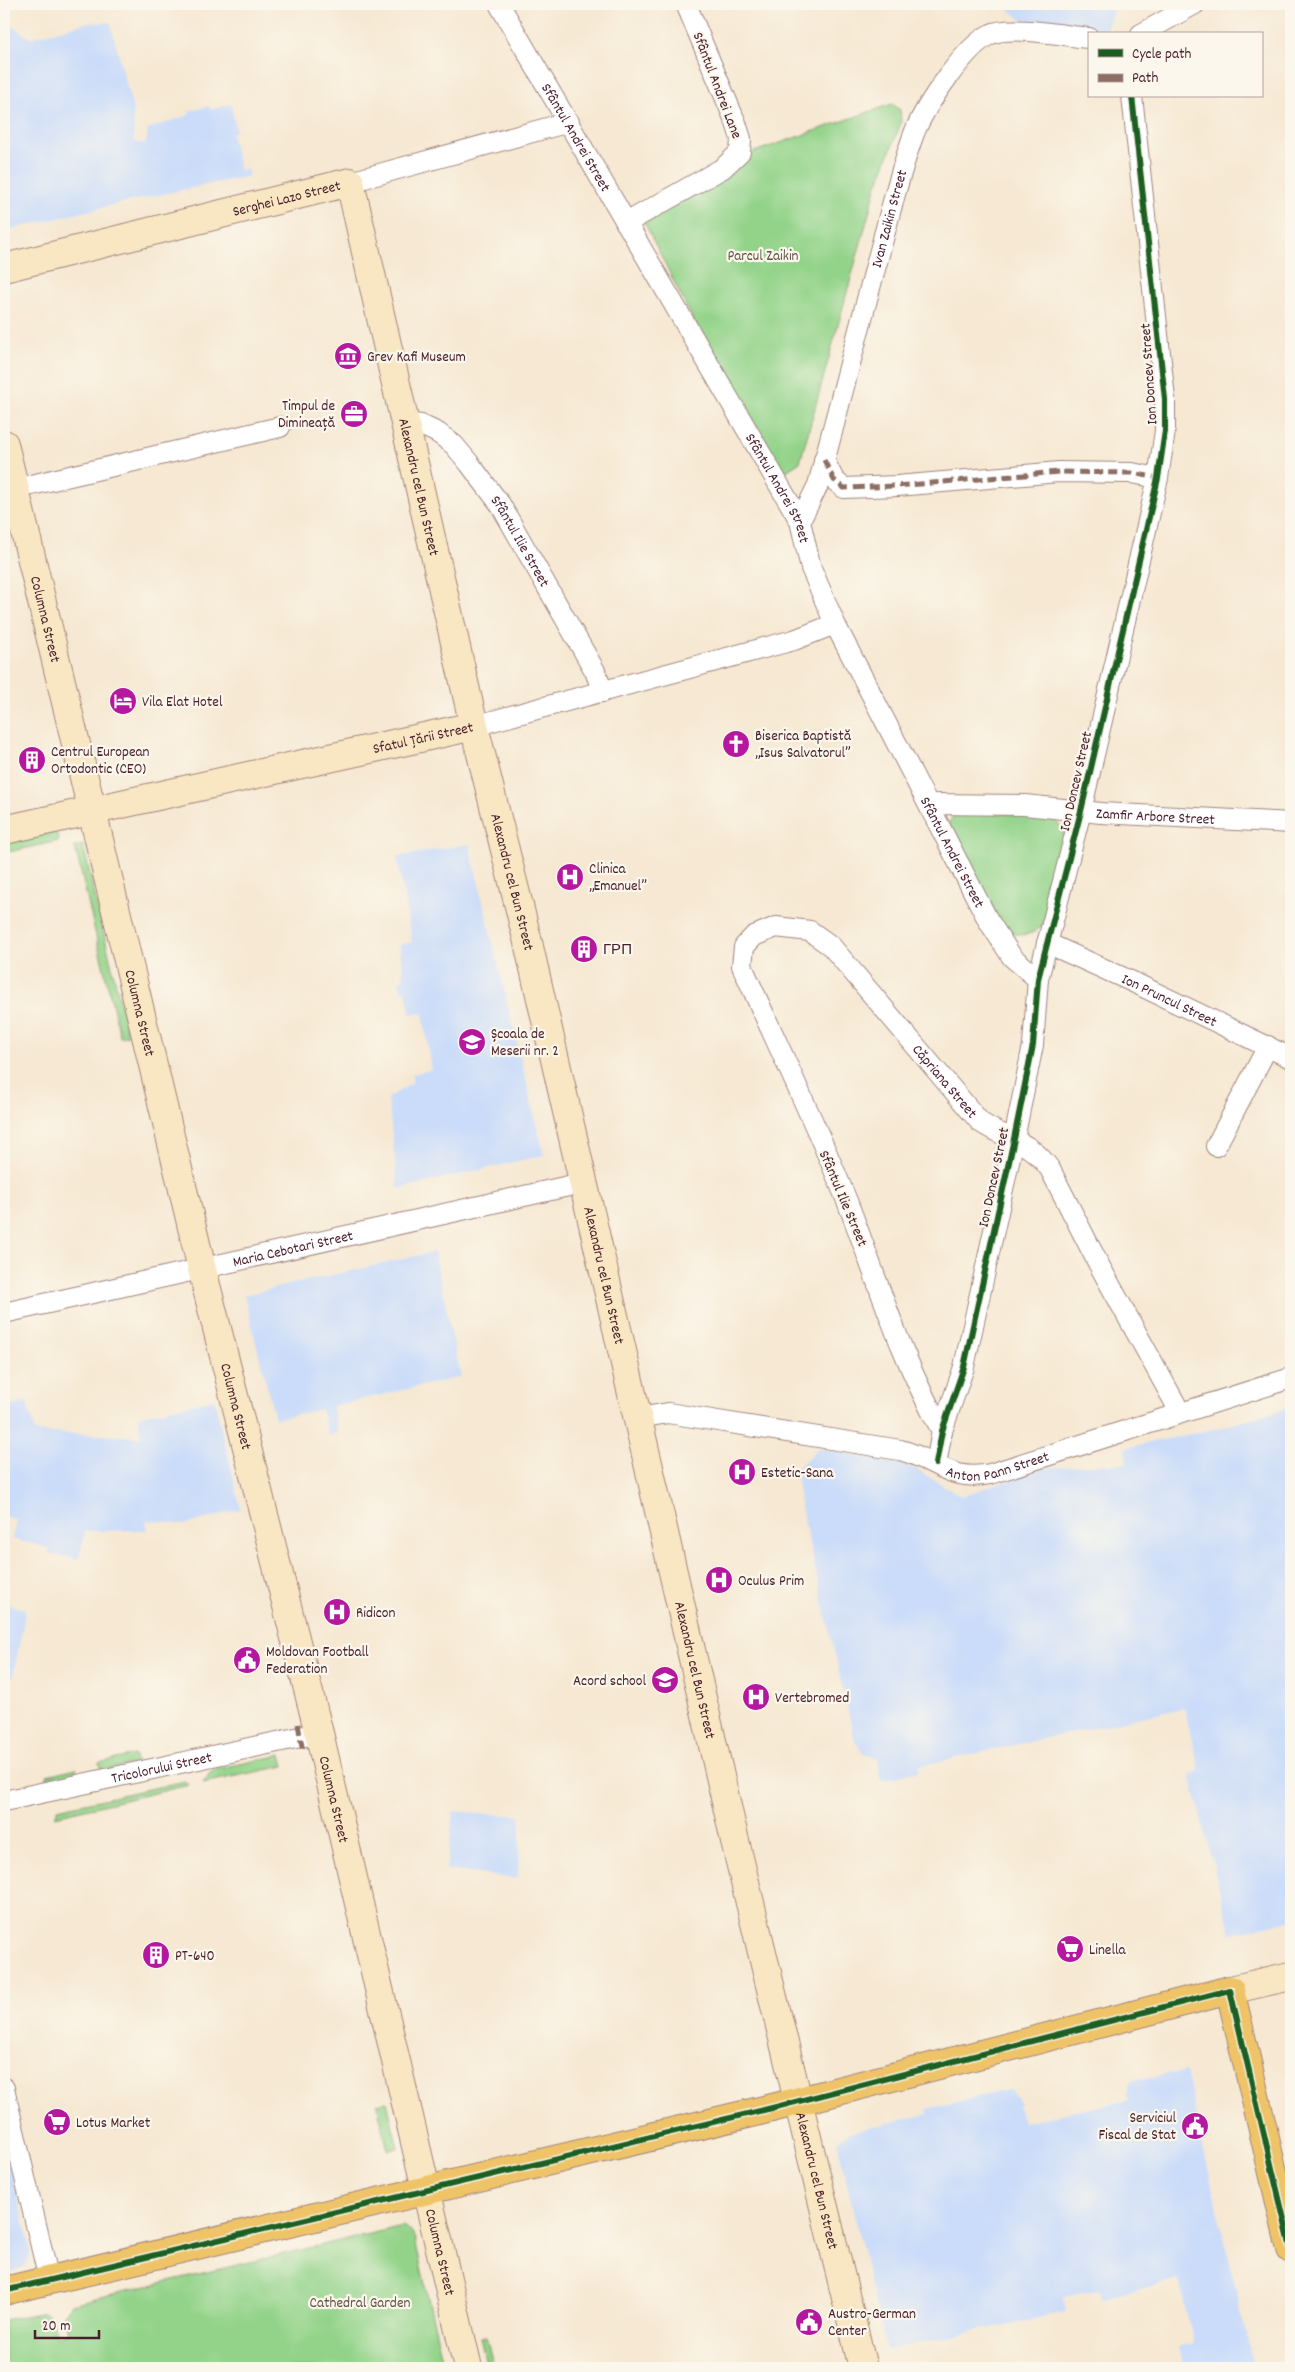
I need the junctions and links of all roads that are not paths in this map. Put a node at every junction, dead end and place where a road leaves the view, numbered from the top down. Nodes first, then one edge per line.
1 (499, 4) edge
2 (686, 4) edge
3 (1195, 4) edge
4 (1145, 32) edge
5 (1088, 38) edge
6 (1132, 98) edge
7 (569, 122) junction
8 (350, 182) junction
9 (626, 223) junction
10 (4, 268) edge
11 (405, 423) junction
12 (280, 427) dead end
13 (4, 444) edge
14 (824, 460) junction
15 (1158, 478) junction
16 (14, 489) junction
17 (800, 521) junction
18 (835, 624) junction
19 (603, 692) junction
20 (474, 726) junction
21 (930, 804) junction
22 (1081, 810) junction
23 (91, 812) junction
24 (1291, 824) edge
25 (4, 830) edge
26 (1047, 943) junction
27 (742, 966) joint
28 (1038, 979) junction
29 (1268, 1046) junction
30 (1291, 1058) edge
31 (1014, 1139) junction
32 (1216, 1146) dead end
33 (582, 1182) junction
34 (202, 1270) junction
35 (4, 1314) edge
36 (1291, 1378) edge
37 (1180, 1412) junction
38 (639, 1418) junction
39 (942, 1431) junction
40 (936, 1464) junction
41 (319, 1733) junction
42 (4, 1801) edge
43 (1291, 1976) edge
44 (1230, 1990) junction
45 (4, 2088) edge
46 (798, 2101) junction
47 (424, 2190) junction
48 (1291, 2249) edge
49 (49, 2280) junction
50 (4, 2291) edge
51 (468, 2368) edge
52 (863, 2368) edge

1 - 7 street, Sfântul Andrei Street
2 - 9 street, Sfântul Andrei Lane
3 - 4 street
5 - 14 street, Ivan Zaikin Street
6 - 15 street, Ion Doncev Street
7 - 8 street, Serghei Lazo Street
7 - 9 street, Sfântul Andrei Street
8 - 10 main road, Serghei Lazo Street
8 - 11 main road, Alexandru cel Bun Street
9 - 17 street, Sfântul Andrei Street
11 - 19 street, Sfântul Ilie Street
11 - 20 main road, Alexandru cel Bun Street
12 - 16 street
13 - 16 main road, Columna Street
14 - 15 street
14 - 17 street, Ivan Zaikin Street
15 - 22 street, Ion Doncev Street
16 - 23 main road, Columna Street
17 - 18 street, Sfântul Andrei Street
18 - 19 street, Sfatul Țării Street
18 - 21 street, Sfântul Andrei Street
19 - 20 street, Sfatul Țării Street
20 - 23 main road, Sfatul Țării Street
20 - 33 main road, Alexandru cel Bun Street
21 - 22 street, Zamfir Arbore Street
21 - 28 street, Sfântul Andrei Street
22 - 24 street, Zamfir Arbore Street
22 - 26 street, Ion Doncev Street
23 - 25 main road, Sfatul Țării Street
23 - 34 main road, Columna Street
26 - 28 street, Ion Doncev Street
26 - 29 street, Ion Pruncul Street
27 - 31 street, Căpriana Street
27 - 39 street, Sfântul Ilie Street
28 - 31 street, Ion Doncev Street
29 - 30 street, Ion Pruncul Street
29 - 32 street
31 - 37 street, Căpriana Street
31 - 39 street, Ion Doncev Street
33 - 34 street, Maria Cebotari Street
33 - 38 main road, Alexandru cel Bun Street
34 - 35 street, Maria Cebotari Street
34 - 41 main road, Columna Street
36 - 37 street, Anton Pann Street
37 - 40 street, Anton Pann Street
38 - 40 street, Anton Pann Street
38 - 46 main road, Alexandru cel Bun Street
39 - 40 street, Ion Doncev Street
41 - 42 street, Tricolorului Street
41 - 47 main road, Columna Street
43 - 44 main road
44 - 46 main road
44 - 48 main road
45 - 49 street
46 - 47 main road
46 - 52 main road, Alexandru cel Bun Street
47 - 49 main road
47 - 51 main road, Columna Street
49 - 50 main road

